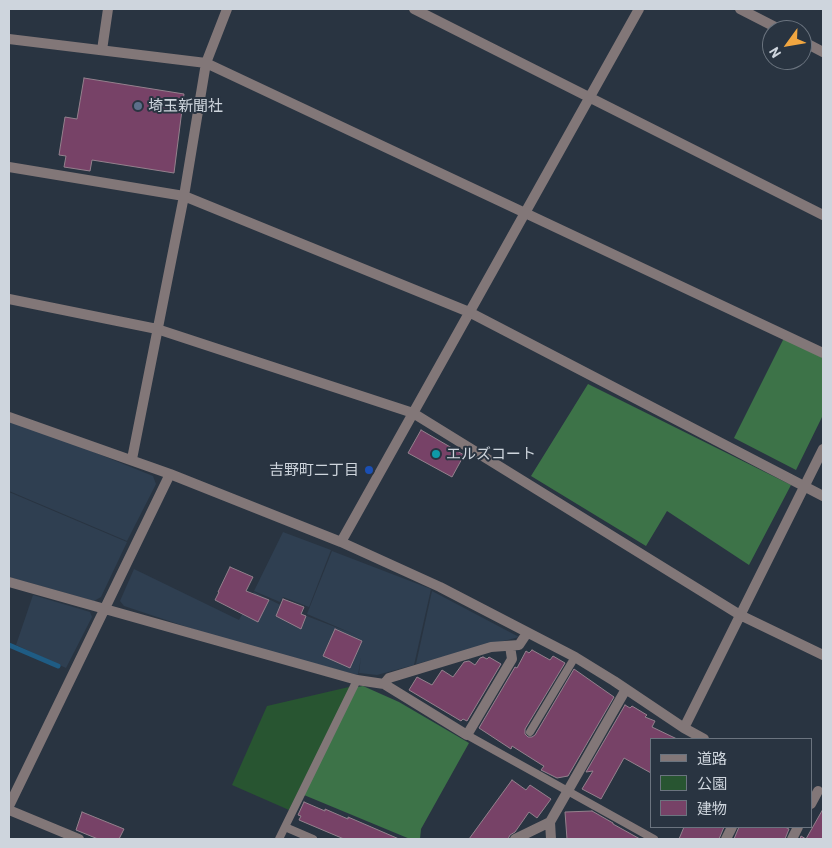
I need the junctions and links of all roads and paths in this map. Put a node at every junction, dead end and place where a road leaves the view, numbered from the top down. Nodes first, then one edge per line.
1 (108, 9) edge
2 (227, 9) edge
3 (414, 9) edge
4 (639, 9) edge
5 (740, 9) edge
6 (762, 20) edge
7 (9, 39) edge
8 (102, 50) junction
9 (206, 63) junction
10 (588, 97) junction
11 (9, 167) edge
12 (184, 196) junction
13 (524, 213) junction
14 (823, 216) edge
15 (9, 299) edge
16 (469, 312) junction
17 (157, 329) junction
18 (823, 353) edge
19 (413, 414) junction
20 (9, 417) edge
21 (823, 449) edge
22 (132, 459) junction
23 (170, 474) junction
24 (804, 486) junction
25 (823, 496) edge
26 (341, 542) junction
27 (9, 582) edge
28 (103, 610) junction
29 (740, 615) junction
30 (527, 633) junction
31 (510, 646) junction
32 (823, 655) edge
33 (575, 657) junction
34 (357, 680) junction
35 (384, 684) junction
36 (626, 689) junction
37 (684, 728) junction
38 (530, 732) dead end
39 (467, 734) junction
40 (702, 738) edge
41 (568, 791) junction
42 (9, 806) edge
43 (9, 810) edge
44 (550, 822) junction
45 (285, 827) junction
46 (79, 839) edge
47 (279, 839) edge
48 (313, 839) edge
49 (515, 839) edge
50 (551, 839) edge
51 (654, 839) edge

1 - 8 street
2 - 9 street
3 - 10 street
4 - 10 street
5 - 6 street
7 - 8 street
8 - 9 street
9 - 12 street
9 - 13 street
10 - 13 street
10 - 14 street
11 - 12 street
12 - 16 street
12 - 17 street
13 - 16 street
13 - 18 street
15 - 17 street
16 - 19 street
16 - 24 street
17 - 19 street
17 - 22 street
19 - 26 street
19 - 29 street
20 - 22 street
21 - 24 street
22 - 23 street
23 - 26 street
23 - 28 street
24 - 25 street
24 - 29 street
26 - 30 street
27 - 28 street
28 - 34 street
28 - 42 street
29 - 32 street
29 - 37 street
30 - 31 street
30 - 33 street
31 - 35 street
31 - 39 street
33 - 36 street
33 - 38 lane
34 - 35 street
34 - 45 lane
35 - 39 street
36 - 37 street
36 - 41 street
37 - 40 street
39 - 41 lane
41 - 44 street
41 - 51 lane
43 - 46 street
44 - 49 street
44 - 50 street
45 - 47 lane
45 - 48 lane

